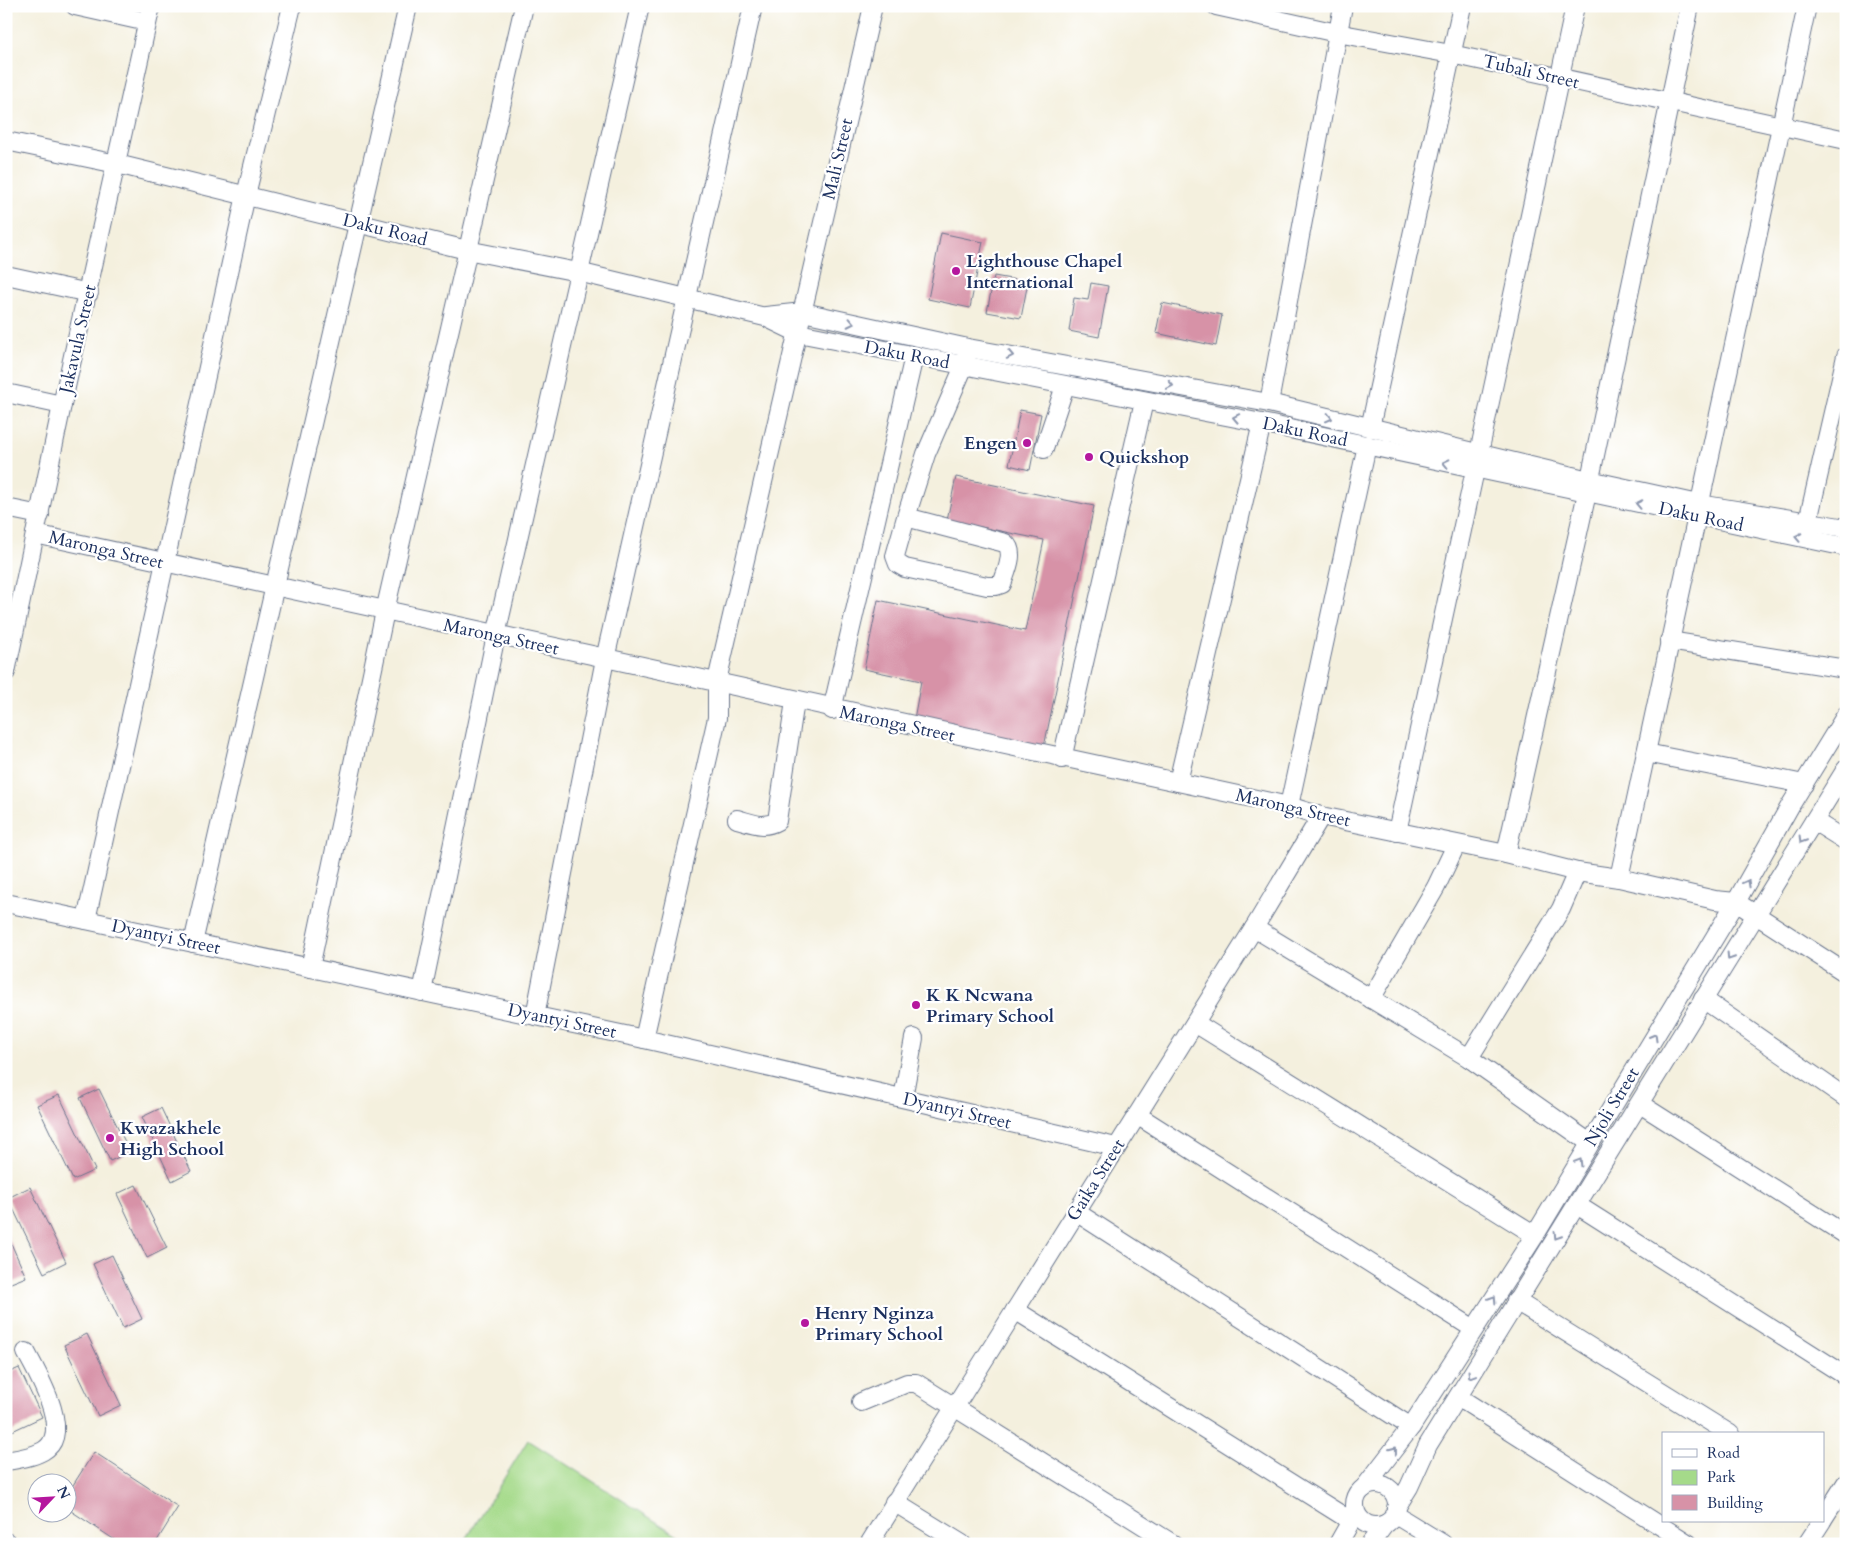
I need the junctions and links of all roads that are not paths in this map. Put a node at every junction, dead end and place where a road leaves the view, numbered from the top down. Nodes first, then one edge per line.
1 (74, 6) edge
2 (292, 6) edge
3 (408, 6) edge
4 (524, 6) edge
5 (640, 6) edge
6 (753, 6) edge
7 (873, 6) edge
8 (1216, 6) edge
9 (1343, 6) edge
10 (1462, 6) edge
11 (1576, 6) edge
12 (1690, 6) edge
13 (1807, 6) edge
14 (1235, 8) edge
15 (149, 14) edge
16 (1337, 33) junction
17 (1451, 54) junction
18 (1559, 78) junction
19 (1669, 102) junction
20 (1781, 126) junction
21 (1846, 140) edge
22 (6, 141) edge
23 (117, 164) junction
24 (246, 195) junction
25 (357, 224) junction
26 (467, 250) junction
27 (578, 272) junction
28 (6, 275) edge
29 (89, 293) junction
30 (687, 298) junction
31 (803, 312) junction
32 (765, 316) junction
33 (798, 332) junction
34 (968, 348) junction
35 (914, 356) junction
36 (1846, 356) edge
37 (964, 366) junction
38 (1065, 386) junction
39 (6, 393) edge
40 (1144, 401) junction
41 (1269, 403) junction
42 (62, 405) junction
43 (1262, 423) junction
44 (1368, 437) junction
45 (1044, 449) dead end
46 (1477, 462) junction
47 (1588, 487) junction
48 (6, 508) edge
49 (1697, 510) junction
50 (40, 515) junction
51 (906, 517) junction
52 (1808, 521) junction
53 (1846, 528) edge
54 (36, 534) junction
55 (1846, 548) edge
56 (166, 563) junction
57 (275, 588) junction
58 (384, 611) junction
59 (11, 623) edge
60 (496, 635) junction
61 (1669, 641) junction
62 (605, 659) junction
63 (1846, 669) edge
64 (6, 672) edge
65 (717, 682) junction
66 (795, 701) junction
67 (832, 710) junction
68 (1845, 720) edge
69 (1646, 752) junction
70 (1062, 759) junction
71 (1846, 769) edge
72 (1178, 782) junction
73 (1804, 784) junction
74 (1289, 806) junction
75 (1321, 816) junction
76 (737, 819) dead end
77 (1814, 821) junction
78 (1397, 832) junction
79 (1846, 841) edge
80 (1456, 844) junction
81 (1506, 854) junction
82 (1577, 872) junction
83 (1619, 878) junction
84 (1736, 902) junction
85 (6, 903) edge
86 (1756, 915) junction
87 (86, 920) junction
88 (1254, 928) junction
89 (194, 943) junction
90 (310, 968) junction
91 (1846, 974) edge
92 (422, 992) junction
93 (1371, 999) junction
94 (1703, 999) junction
95 (535, 1016) junction
96 (1194, 1023) junction
97 (914, 1038) dead end
98 (644, 1039) junction
99 (1469, 1058) junction
100 (903, 1098) junction
101 (1846, 1098) edge
102 (1640, 1104) junction
103 (1137, 1115) junction
104 (1590, 1143) junction
105 (1116, 1147) junction
106 (1577, 1206) junction
107 (1076, 1212) junction
108 (1535, 1234) junction
109 (1846, 1236) edge
110 (1516, 1301) junction
111 (1015, 1310) junction
112 (1474, 1329) junction
113 (26, 1352) dead end
114 (1846, 1376) edge
115 (1458, 1397) junction
116 (861, 1402) dead end
117 (954, 1408) junction
118 (1411, 1427) junction
119 (1727, 1432) edge
120 (6, 1461) edge
121 (1846, 1483) edge
122 (1364, 1488) junction
123 (1830, 1495) edge
124 (894, 1502) junction
125 (1353, 1514) junction
126 (1824, 1514) edge
127 (1392, 1515) junction
128 (1821, 1522) edge
129 (869, 1544) edge
130 (962, 1544) edge
131 (1173, 1544) edge
132 (1338, 1544) edge
133 (1370, 1544) edge
134 (1443, 1544) edge
135 (1689, 1544) edge
136 (1807, 1544) edge

1 - 15 street
2 - 24 street
3 - 25 street
4 - 26 street
5 - 27 street
6 - 30 street
7 - 31 street, Mali Street
8 - 14 street, Tubali Street
9 - 16 street
10 - 17 street
11 - 18 street
12 - 19 street
13 - 20 street
14 - 16 street, Tubali Street
15 - 23 street, Jakavula Street
16 - 17 street, Tubali Street
16 - 41 street
17 - 18 street, Tubali Street
17 - 44 street
18 - 19 street, Tubali Street
18 - 46 street
19 - 20 street, Tubali Street
19 - 47 street
20 - 21 street, Tubali Street
20 - 49 street
22 - 23 street, Daku Road
23 - 24 street, Daku Road
23 - 29 street, Jakavula Street
24 - 25 street, Daku Road
24 - 56 street
25 - 26 street, Daku Road
25 - 57 street
26 - 27 street, Daku Road
26 - 58 street
27 - 30 street, Daku Road
27 - 60 street
28 - 29 street
29 - 42 street, Jakavula Street
30 - 32 street, Daku Road
30 - 62 street
31 - 32 street, Daku Road
31 - 33 street, Mali Street
31 -> 34 street, Daku Road
32 - 33 street, Daku Road
33 - 35 street, Daku Road
33 - 65 street, Mali Street
34 - 37 street
34 -> 41 street, Daku Road
35 - 37 street, Daku Road
35 - 67 street
36 - 52 street
37 - 38 street, Daku Road
37 - 51 street
38 - 40 street, Daku Road
38 - 45 street
39 - 42 street
43 -> 40 street, Daku Road
40 - 70 street
41 -> 44 street, Daku Road
42 - 50 street, Jakavula Street
43 - 44 street, Daku Road
43 - 72 street
44 - 46 street, Daku Road
44 - 74 street
46 - 47 street, Daku Road
46 - 78 street
47 - 49 street, Daku Road
47 - 81 street
48 - 50 street
49 - 52 street, Daku Road
55 -> 49 street, Daku Road
49 - 61 street
50 - 54 street, Jakavula Street
51 - 51 street
52 - 53 street, Daku Road
54 - 56 street, Maronga Street
54 - 59 street, Jakavula Street
56 - 57 street, Maronga Street
56 - 87 street
57 - 58 street, Maronga Street
57 - 89 street
58 - 60 street, Maronga Street
58 - 90 street
59 - 64 street, Jakavula Street
60 - 62 street, Maronga Street
60 - 92 street
61 - 63 street
61 - 69 street
62 - 65 street, Maronga Street
62 - 95 street
65 - 66 street, Maronga Street
65 - 98 street, Mali Street
66 - 67 street, Maronga Street
66 - 76 street
67 - 70 street, Maronga Street
68 - 73 street, Njoli Street
69 - 73 street
69 - 83 street
70 - 72 street, Maronga Street
71 - 77 street, Njoli Street
72 - 74 street, Maronga Street
84 -> 73 street, Njoli Street
74 - 75 street, Maronga Street
75 - 78 street, Maronga Street
75 - 88 street, Gaika Street
77 - 79 street
77 -> 86 street, Njoli Street
78 - 80 street, Maronga Street
80 - 81 street, Maronga Street
80 - 93 street
81 - 82 street, Maronga Street
82 - 83 street, Maronga Street
82 - 99 street
83 - 84 street, Maronga Street
84 - 86 street, Maronga Street
104 -> 84 street, Njoli Street
85 - 87 street, Dyantyi Street
86 - 91 street, Maronga Street
86 -> 94 street, Njoli Street
87 - 89 street, Dyantyi Street
88 - 93 street
88 - 96 street, Gaika Street
89 - 90 street, Dyantyi Street
90 - 92 street, Dyantyi Street
92 - 95 street, Dyantyi Street
93 - 99 street
94 - 101 street
94 - 102 street, Njoli Street
95 - 98 street, Dyantyi Street
96 - 103 street, Gaika Street
96 - 108 street
97 - 100 street
98 - 100 street, Dyantyi Street
99 - 104 street
100 - 105 street, Dyantyi Street
102 - 106 street, Njoli Street
102 - 109 street
103 - 105 street, Gaika Street
103 - 112 street
108 -> 104 street, Njoli Street
105 - 107 street, Gaika Street
106 -> 110 street, Njoli Street
106 - 114 street
107 - 111 street, Gaika Street
107 - 118 street
112 -> 108 street, Njoli Street
110 -> 115 street, Njoli Street
110 - 119 street
111 - 117 street, Gaika Street
111 - 125 street
112 - 118 street, Njoli Street
113 - 120 street
115 - 127 street, Njoli Street
115 - 135 street
116 - 117 street
117 - 124 street, Gaika Street
117 - 131 street
122 -> 118 street, Njoli Street
121 - 123 street
122 - 125 street
122 - 127 street
123 - 126 street
124 - 129 street, Gaika Street
124 - 130 street
125 - 127 street
125 - 132 street
127 - 133 street, Njoli Street
127 - 134 street
128 - 136 street

